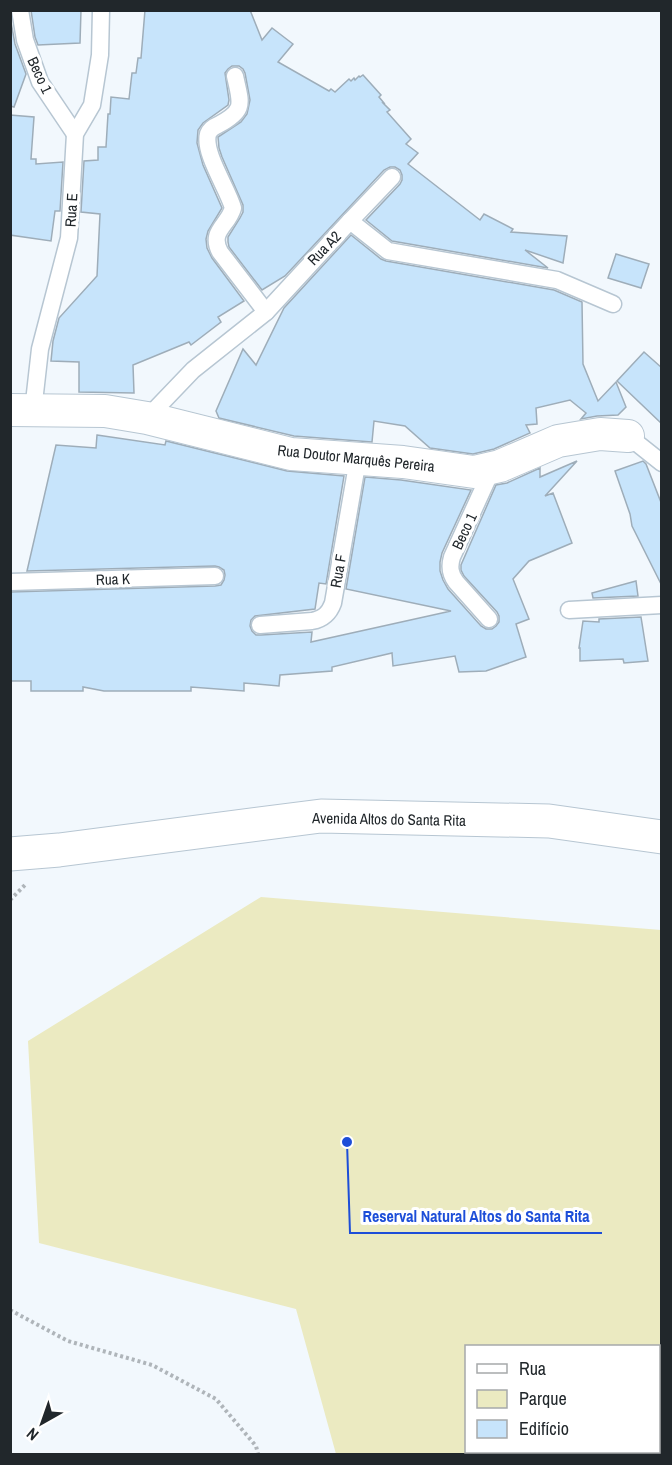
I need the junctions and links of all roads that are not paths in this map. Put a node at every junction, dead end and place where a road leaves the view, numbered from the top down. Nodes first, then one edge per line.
1 (20, 10) edge
2 (101, 10) edge
3 (235, 76) dead end
4 (75, 134) junction
5 (392, 177) dead end
6 (350, 221) junction
7 (613, 304) dead end
8 (266, 312) junction
9 (22, 410) edge
10 (147, 418) junction
11 (628, 435) joint
12 (358, 459) junction
13 (662, 464) edge
14 (493, 468) junction
15 (215, 576) dead end
16 (10, 582) edge
17 (662, 605) edge
18 (569, 610) dead end
19 (489, 619) dead end
20 (260, 625) dead end
21 (662, 837) edge
22 (10, 854) edge

1 - 4 lane, Beco 1
2 - 4 lane, Rua E
3 - 8 lane
4 - 9 lane, Rua E
5 - 6 lane
6 - 7 lane, Rua A2
6 - 8 lane, Rua A2
8 - 10 lane, Rua A2
9 - 10 street, Rua Doutor Marquês Pereira
10 - 12 street, Rua Doutor Marquês Pereira
11 - 13 lane
11 - 14 street, Rua Doutor Marquês Pereira
12 - 14 street, Rua Doutor Marquês Pereira
12 - 20 lane, Rua F
14 - 19 lane, Beco 1
15 - 16 lane, Rua K
17 - 18 lane
21 - 22 street, Avenida Altos do Santa Rita

